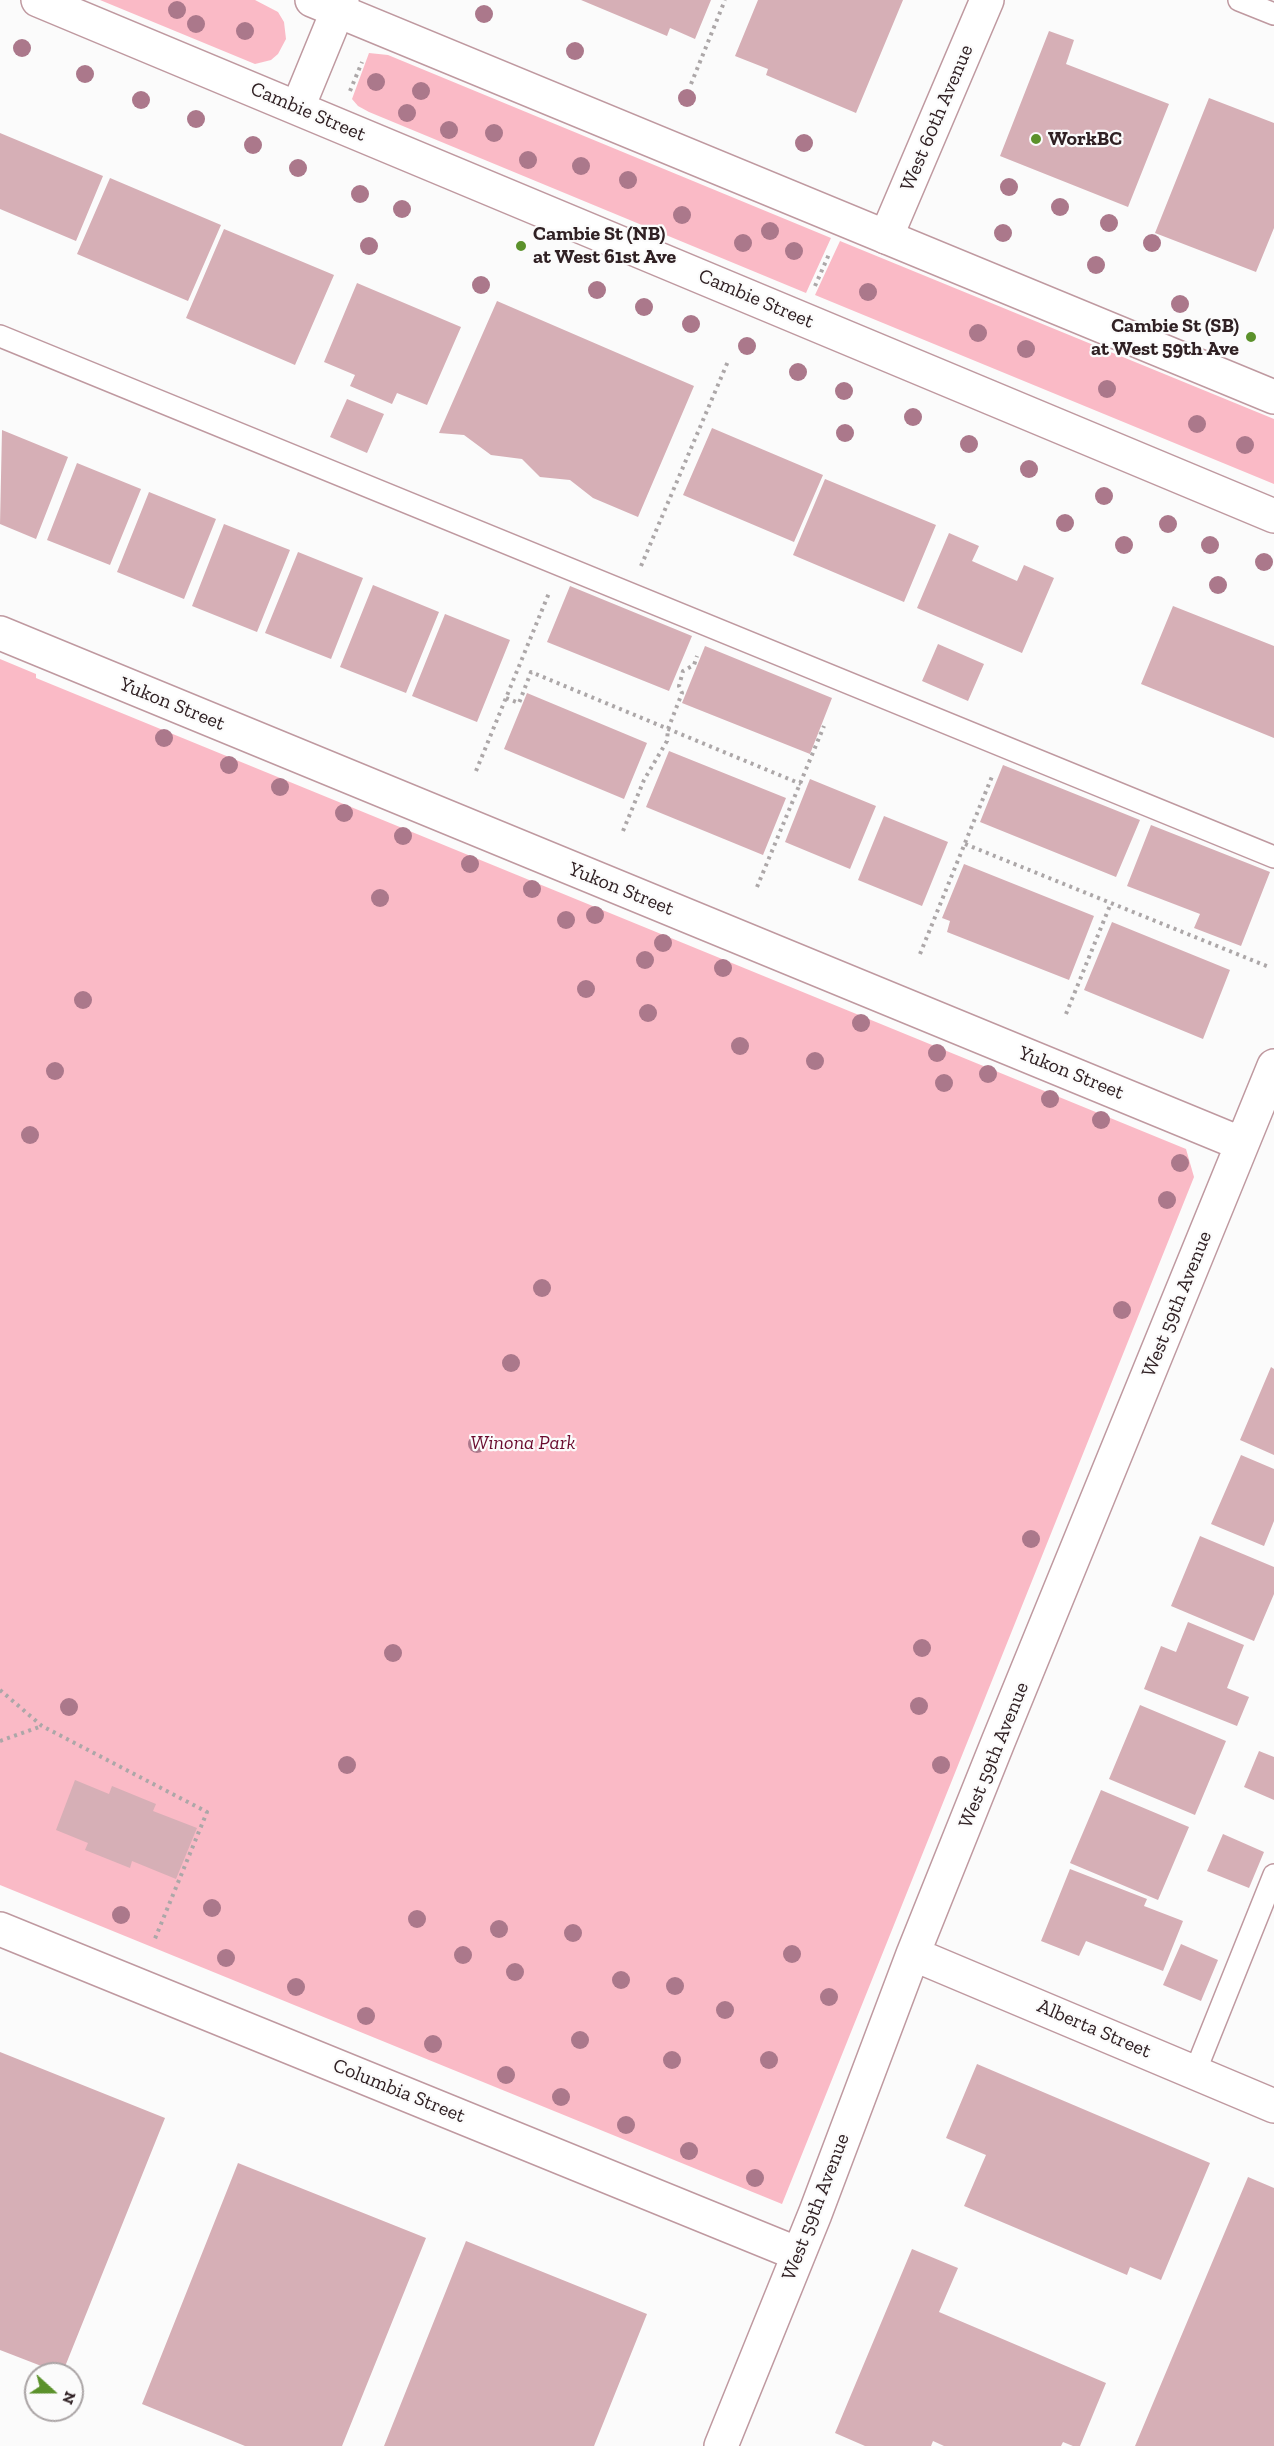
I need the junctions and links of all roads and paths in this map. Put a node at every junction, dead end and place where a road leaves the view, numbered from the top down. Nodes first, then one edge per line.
1 (38, 0) edge
2 (725, 0) edge
3 (987, 0) edge
4 (1239, 0) edge
5 (331, 4) edge
6 (1274, 14) edge
7 (365, 56) dead end
8 (691, 84) dead end
9 (348, 96) dead end
10 (298, 107) junction
11 (886, 237) junction
12 (830, 251) dead end
13 (812, 295) dead end
14 (0, 336) edge
15 (729, 360) dead end
16 (1274, 398) edge
17 (1274, 516) edge
18 (560, 565) junction
19 (629, 593) junction
20 (709, 626) junction
21 (0, 633) edge
22 (506, 698) junction
23 (824, 726) dead end
24 (669, 729) junction
25 (1004, 746) junction
26 (476, 771) dead end
27 (801, 783) junction
28 (623, 831) dead end
29 (965, 844) junction
30 (1274, 857) edge
31 (757, 887) dead end
32 (1111, 903) junction
33 (920, 954) dead end
34 (1269, 967) dead end
35 (1066, 1014) dead end
36 (1274, 1066) edge
37 (1242, 1144) junction
38 (0, 1690) edge
39 (42, 1726) junction
40 (0, 1741) edge
41 (1274, 1875) edge
42 (0, 1929) edge
43 (154, 1941) dead end
44 (914, 1954) junction
45 (1195, 2072) junction
46 (1274, 2106) edge
47 (798, 2254) junction
48 (721, 2446) edge

1 - 10 street, Cambie Street
2 - 8 path
3 - 11 street, West 60th Avenue
4 - 6 lane
5 - 10 street
5 - 11 street
7 - 9 path
10 - 17 street, Cambie Street
11 - 16 street
12 - 13 path
14 - 18 lane
15 - 19 path
18 - 19 lane
18 - 22 path
19 - 20 lane
20 - 24 path
20 - 25 lane
21 - 37 street, Yukon Street
22 - 24 path
22 - 26 path
23 - 27 path
24 - 27 path
24 - 28 path
25 - 29 path
25 - 30 lane
27 - 31 path
29 - 32 path
29 - 33 path
32 - 34 path
32 - 35 path
36 - 37 street, West 59th Avenue
37 - 44 street, West 59th Avenue
38 - 39 path
39 - 40 path
39 - 43 path
41 - 45 lane
42 - 47 street, Columbia Street
44 - 45 street, Alberta Street
44 - 47 street, West 59th Avenue
45 - 46 street, Alberta Street
47 - 48 street, West 59th Avenue

